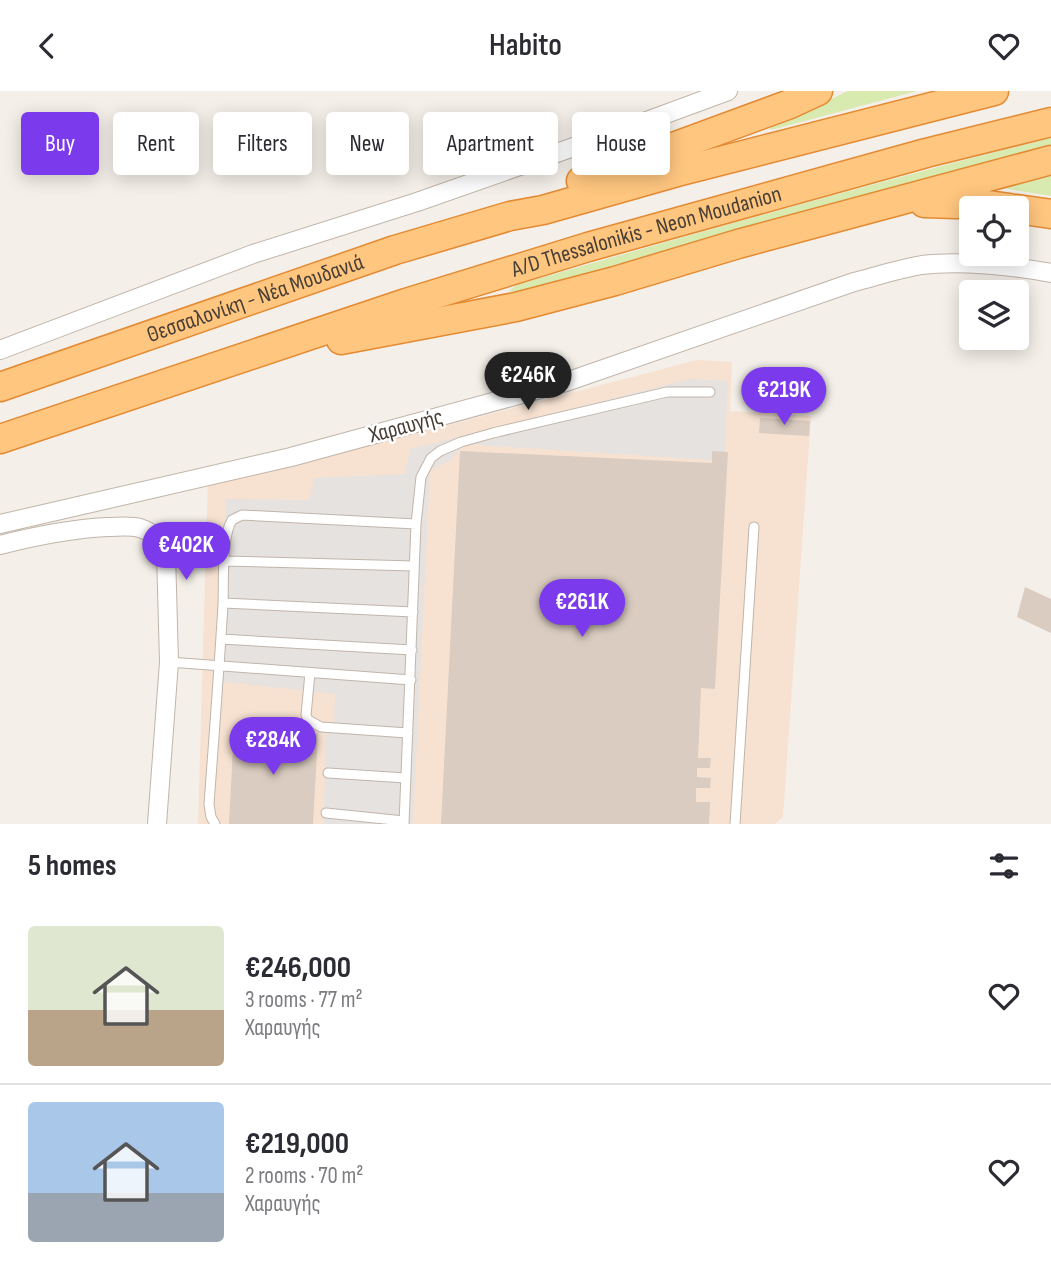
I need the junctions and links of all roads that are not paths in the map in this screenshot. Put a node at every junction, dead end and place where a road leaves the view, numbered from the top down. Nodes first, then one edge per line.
1 (728, 91) edge
2 (818, 91) edge
3 (994, 91) edge
4 (1051, 122) edge
5 (1051, 160) edge
6 (893, 203) junction
7 (959, 204) edge
8 (1029, 211) edge
9 (1051, 214) edge
10 (510, 215) junction
11 (1051, 273) edge
12 (0, 350) edge
13 (246, 357) junction
14 (0, 387) edge
15 (710, 392) dead end
16 (0, 439) edge
17 (0, 524) edge
18 (416, 524) junction
19 (754, 527) dead end
20 (0, 545) edge
21 (224, 561) junction
22 (414, 566) junction
23 (223, 603) junction
24 (413, 612) junction
25 (221, 639) junction
26 (412, 650) junction
27 (169, 662) junction
28 (219, 666) junction
29 (310, 673) junction
30 (411, 680) junction
31 (408, 733) junction
32 (328, 773) dead end
33 (406, 778) junction
34 (326, 813) dead end
35 (404, 822) edge
36 (157, 824) edge
37 (215, 824) edge
38 (735, 824) edge

1 - 12 street
2 - 10 highway
3 - 10 highway, A/D Thessalonikis - Neon Moudanion
4 - 13 highway, A/D Thessalonikis - Neon Moudanion
5 - 6 highway
6 - 7 highway
6 - 13 highway
8 - 9 highway
10 - 14 highway, Θεσσαλονίκη - Νέα Μουδανιά
11 - 17 street, Χαραυγής
13 - 16 highway
15 - 18 lane
18 - 21 lane
18 - 22 lane
19 - 38 lane
20 - 27 street
21 - 22 lane
21 - 23 lane
22 - 24 lane
23 - 24 lane
23 - 25 lane
24 - 26 lane
25 - 26 lane
25 - 28 lane
26 - 30 lane
27 - 28 lane
27 - 36 street
28 - 29 lane
28 - 37 lane
29 - 30 lane
29 - 31 lane
30 - 31 lane
31 - 33 lane
32 - 33 lane
33 - 35 lane
34 - 35 lane

